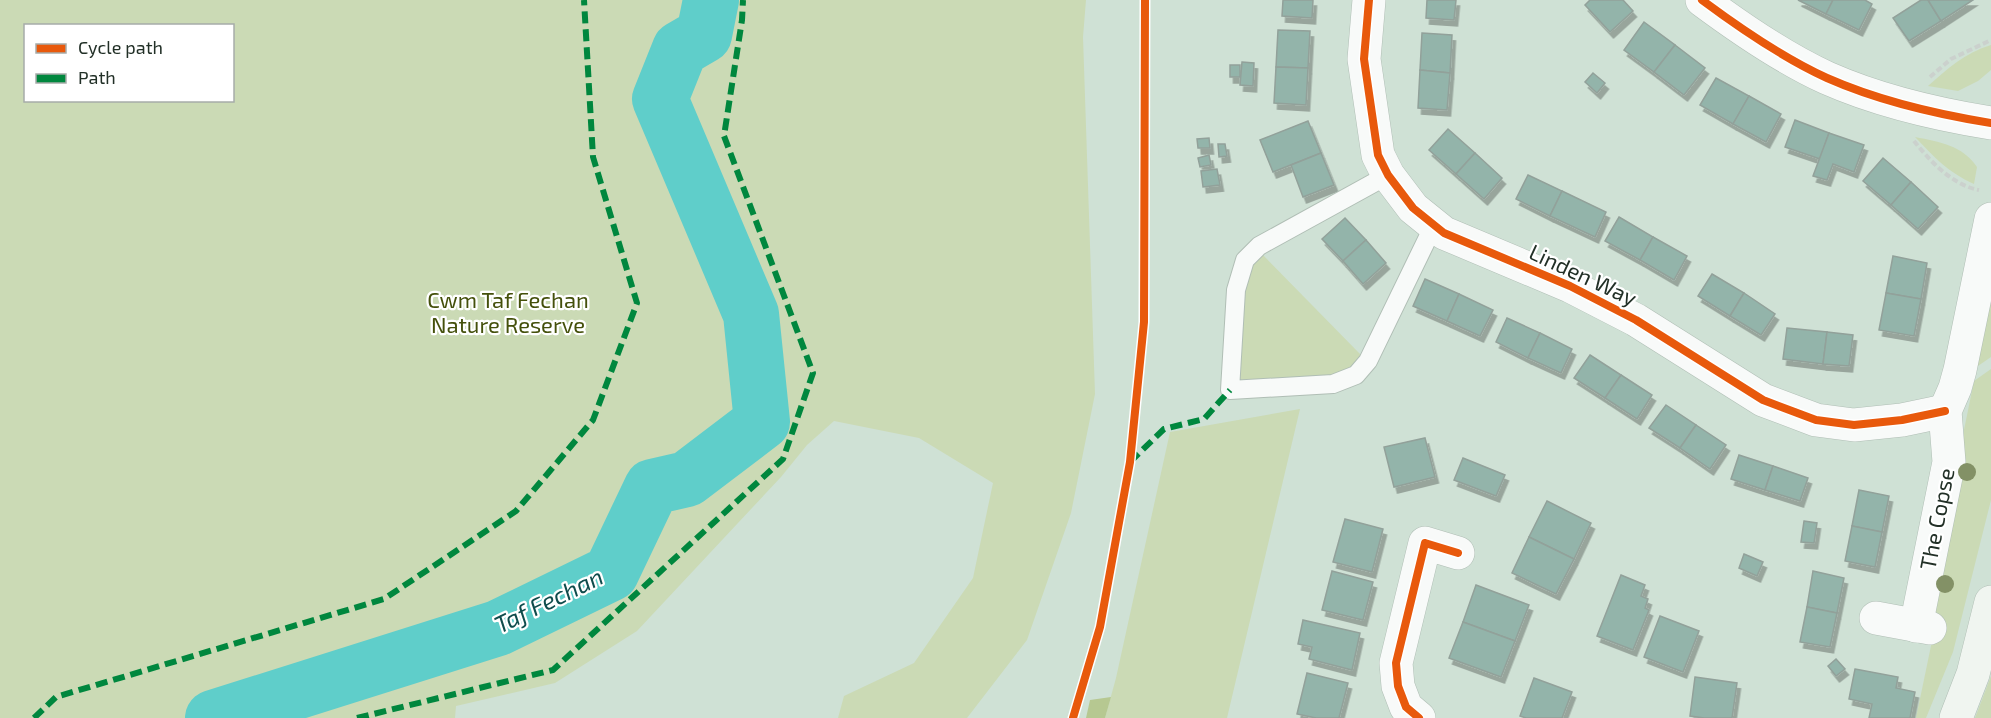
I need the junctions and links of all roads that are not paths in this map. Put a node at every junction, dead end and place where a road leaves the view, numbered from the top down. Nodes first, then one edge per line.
1 (1369, 0) edge
2 (1702, 0) edge
3 (1991, 123) edge
4 (1388, 174) junction
5 (1987, 205) edge
6 (1434, 225) junction
7 (1945, 411) junction
8 (1458, 553) dead end
9 (1991, 602) edge
10 (1876, 618) dead end
11 (1419, 718) edge
12 (1956, 718) edge

1 - 4 street, Linden Way
2 - 3 street
4 - 6 street, Linden Way
4 - 6 lane
5 - 7 street
6 - 7 street, Linden Way
7 - 10 street, The Copse
8 - 11 street
9 - 12 street

